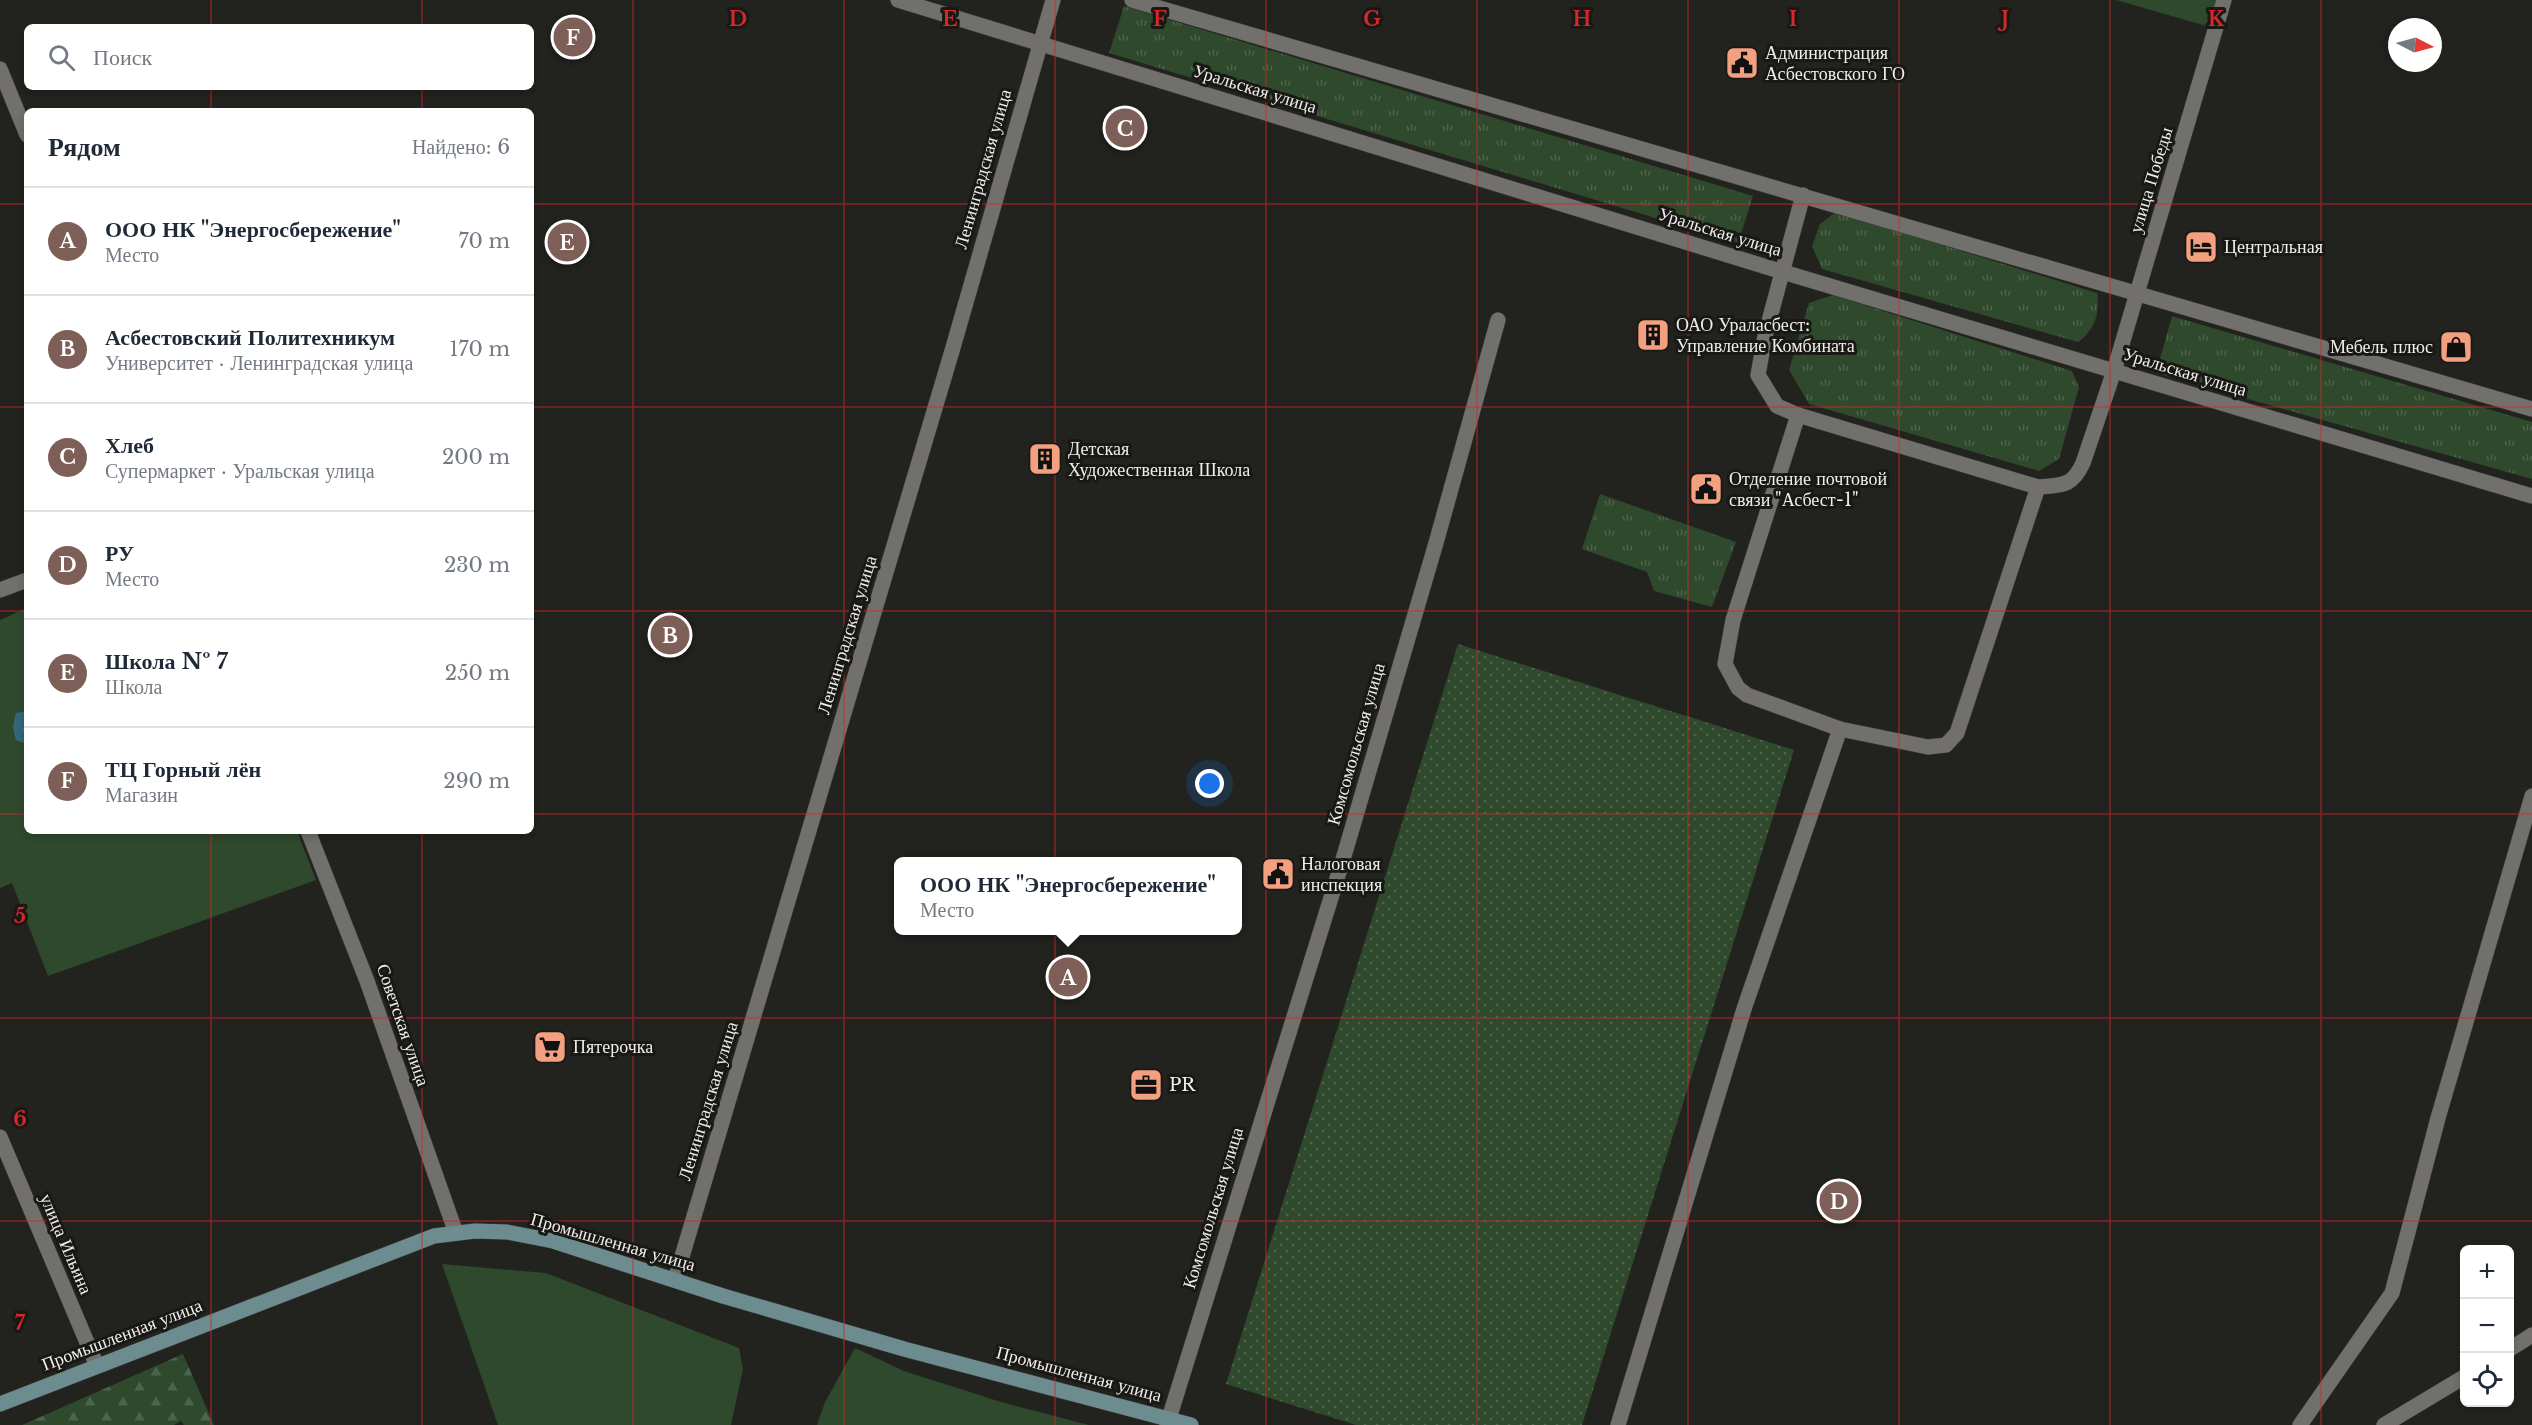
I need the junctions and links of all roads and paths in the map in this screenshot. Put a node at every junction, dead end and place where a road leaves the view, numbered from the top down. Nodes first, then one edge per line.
1 (898, 0) edge
2 (1053, 0) edge
3 (1132, 0) edge
4 (2224, 0) edge
5 (1039, 43) junction
6 (0, 69) edge
7 (24, 128) edge
8 (1803, 195) junction
9 (1783, 272) junction
10 (2136, 294) junction
11 (1498, 320) dead end
12 (2114, 371) junction
13 (2532, 409) edge
14 (1798, 415) junction
15 (2038, 487) junction
16 (2532, 496) edge
17 (24, 581) edge
18 (0, 590) edge
19 (1840, 729) junction
20 (2532, 796) edge
21 (309, 834) edge
22 (0, 1137) edge
23 (456, 1233) junction
24 (675, 1280) junction
25 (2532, 1335) edge
26 (2514, 1346) edge
27 (96, 1366) junction
28 (2460, 1379) edge
29 (0, 1404) edge
30 (1168, 1421) edge
31 (1191, 1425) edge
32 (1618, 1425) edge
33 (2300, 1425) edge
34 (2384, 1425) edge

1 - 5 street, Уральская улица
2 - 5 street, Ленинградская улица
3 - 8 street
4 - 10 street, улица Победы
5 - 9 street, Уральская улица
5 - 24 street, Ленинградская улица
6 - 7 street
8 - 9 street
8 - 10 street
9 - 12 street, Уральская улица
9 - 14 street
10 - 12 street, улица Победы
10 - 13 street
11 - 30 street, Комсомольская улица
12 - 15 street, улица Победы
12 - 16 street, Уральская улица
14 - 15 street
14 - 19 street
15 - 19 street
17 - 18 street
19 - 32 street
20 - 33 street
21 - 23 street, Советская улица
22 - 27 street, улица Ильина
23 - 24 main road, Промышленная улица
23 - 27 main road, Промышленная улица
24 - 30 main road, Промышленная улица
25 - 26 street
27 - 29 main road, Промышленная улица
28 - 34 street
30 - 31 main road, Промышленная улица

